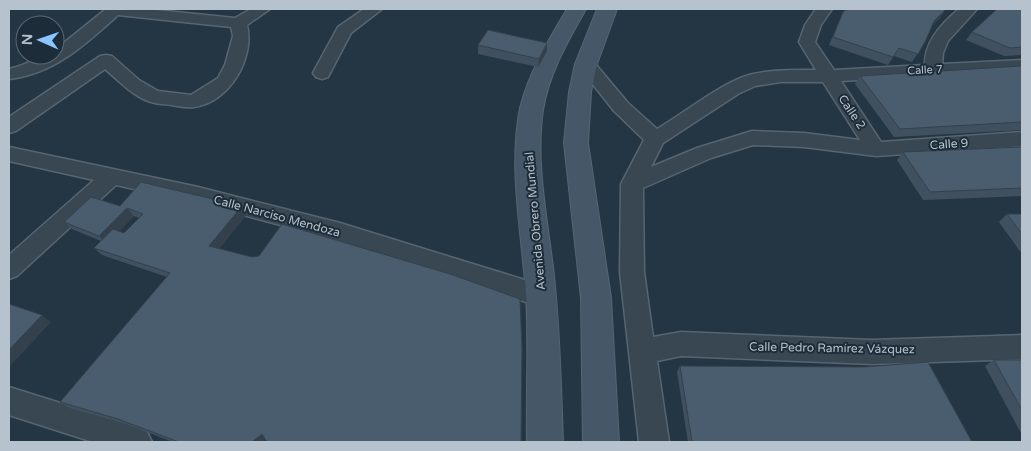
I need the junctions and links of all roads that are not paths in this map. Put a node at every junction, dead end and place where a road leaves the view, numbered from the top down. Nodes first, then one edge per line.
1 (116, 9) edge
2 (262, 9) edge
3 (374, 9) edge
4 (576, 9) edge
5 (607, 9) edge
6 (824, 9) edge
7 (969, 9) edge
8 (180, 13) edge
9 (238, 22) junction
10 (586, 64) junction
11 (1022, 65) edge
12 (934, 70) junction
13 (322, 73) dead end
14 (9, 74) edge
15 (828, 76) junction
16 (9, 126) edge
17 (1022, 139) edge
18 (654, 140) junction
19 (876, 149) junction
20 (9, 154) edge
21 (112, 176) junction
22 (632, 184) junction
23 (9, 269) edge
24 (541, 296) junction
25 (1022, 347) edge
26 (643, 350) junction
27 (9, 402) edge
28 (137, 442) edge
29 (545, 442) edge
30 (601, 442) edge
31 (654, 442) edge

1 - 8 street
1 - 14 street
2 - 9 street
3 - 13 street
4 - 24 main road, Avenida Obrero Mundial
5 - 10 main road
6 - 15 street, Calle 2
7 - 12 street
8 - 9 street
9 - 16 street
10 - 18 street
10 - 30 main road
11 - 12 street, Calle 7
12 - 15 street, Calle 7
15 - 18 street, Calle 7
15 - 19 street, Calle 2
17 - 19 street, Calle 9
18 - 22 street
19 - 22 street, Calle 9
20 - 21 street, Calle Narciso Mendoza
21 - 23 street
21 - 24 street, Calle Narciso Mendoza
22 - 26 street
24 - 29 main road, Avenida Obrero Mundial
25 - 26 street, Calle Pedro Ramírez Vázquez
26 - 31 street
27 - 28 street

